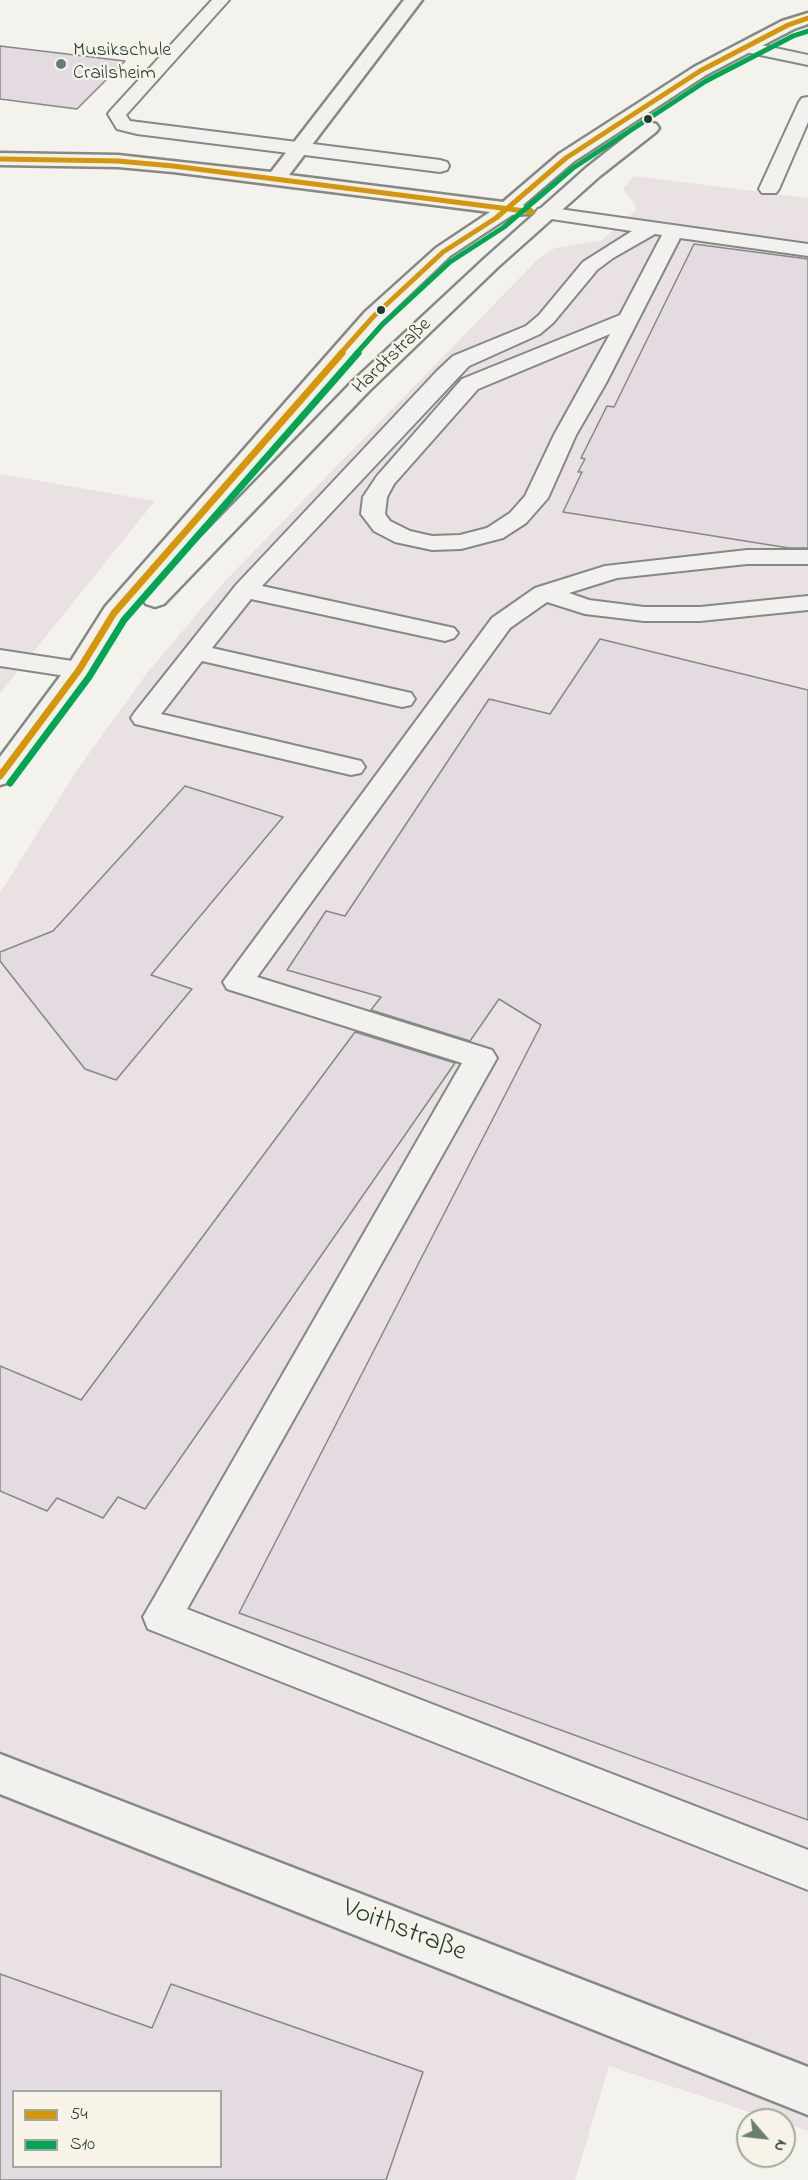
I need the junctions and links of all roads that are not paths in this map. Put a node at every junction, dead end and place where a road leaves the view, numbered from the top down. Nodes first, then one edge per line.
1 (221, 0) edge
2 (413, 0) edge
3 (808, 18) edge
4 (808, 36) edge
5 (747, 47) junction
6 (772, 54) junction
7 (808, 60) edge
8 (808, 102) edge
9 (788, 146) junction
10 (808, 148) edge
11 (300, 149) junction
12 (0, 159) edge
13 (440, 166) dead end
14 (276, 179) junction
15 (769, 189) dead end
16 (502, 213) junction
17 (545, 213) junction
18 (663, 230) junction
19 (808, 250) edge
20 (628, 319) junction
21 (246, 504) junction
22 (808, 557) edge
23 (245, 590) junction
24 (544, 593) junction
25 (808, 603) edge
26 (445, 633) dead end
27 (195, 652) junction
28 (0, 658) edge
29 (79, 670) junction
30 (402, 699) dead end
31 (351, 767) dead end
32 (0, 776) edge
33 (0, 1774) edge
34 (808, 1870) edge
35 (808, 2091) edge

1 - 11 lane
2 - 11 street
3 - 5 street
4 - 6 street, Hardtstraße
5 - 6 lane
5 - 16 street
6 - 7 lane
6 - 17 street, Hardtstraße
8 - 9 lane
9 - 10 lane
9 - 15 lane
11 - 13 lane
11 - 14 street
12 - 14 street
14 - 16 street
16 - 17 street
16 - 21 street, Hardtstraße
16 - 29 street, Hardtstraße
17 - 18 lane
17 - 21 street, Hardtstraße
18 - 19 lane
18 - 20 lane
18 - 23 lane
20 - 20 lane
21 - 29 street, Hardtstraße
22 - 24 lane
23 - 26 lane
23 - 27 lane
24 - 25 lane
24 - 34 lane
27 - 30 lane
27 - 31 lane
28 - 29 lane
29 - 32 street, Hardtstraße
33 - 35 street, Voithstraße

